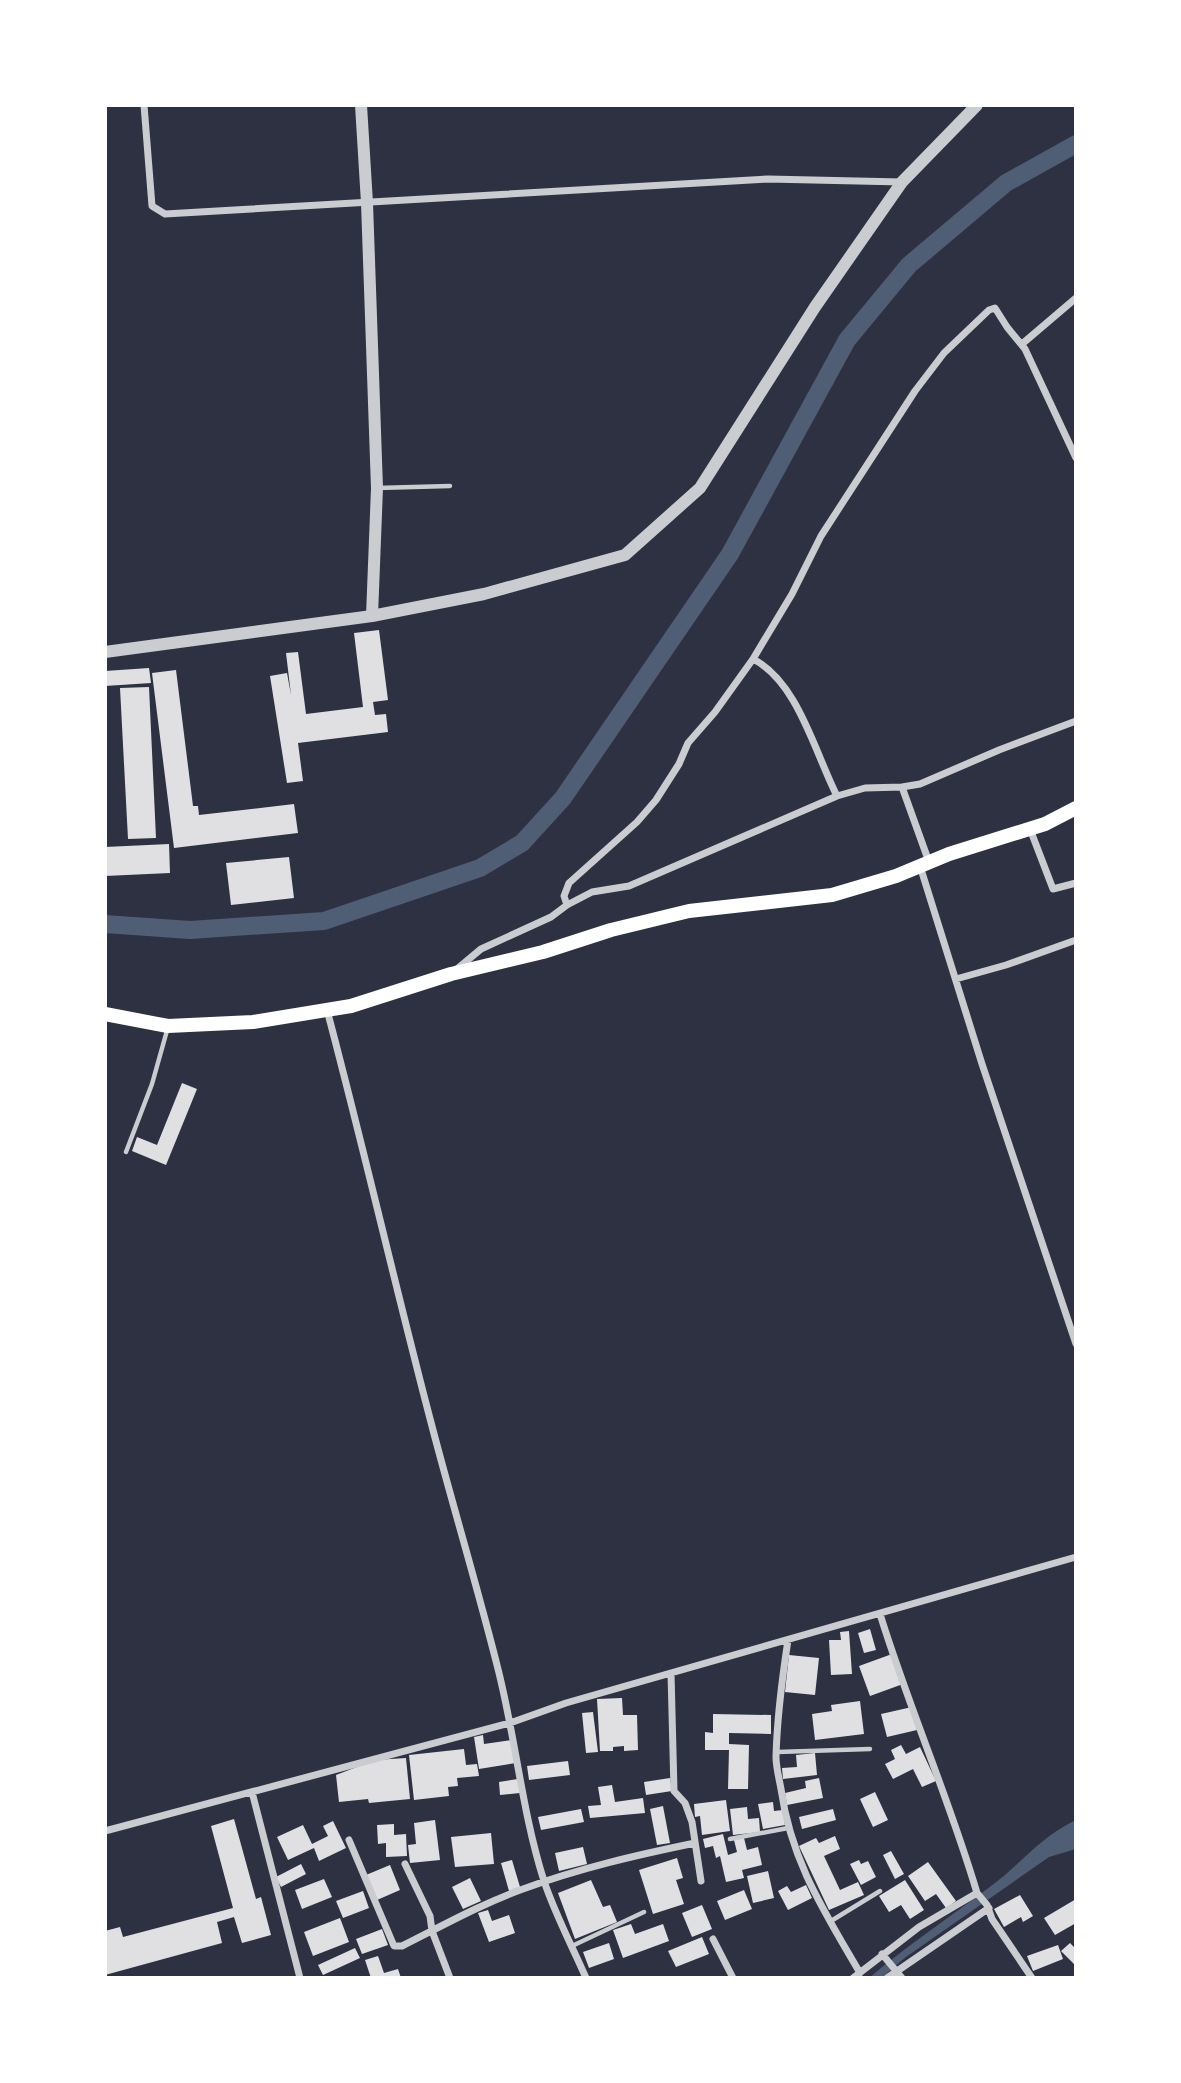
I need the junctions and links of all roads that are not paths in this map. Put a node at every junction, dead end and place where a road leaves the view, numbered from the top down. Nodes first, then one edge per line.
1 (144, 105) edge
2 (361, 105) edge
3 (977, 105) edge
4 (902, 181) junction
5 (367, 203) junction
6 (1076, 298) edge
7 (1022, 344) junction
8 (1076, 458) edge
9 (450, 486) dead end
10 (377, 488) junction
11 (372, 616) junction
12 (105, 652) edge
13 (753, 659) junction
14 (1076, 720) edge
15 (902, 787) junction
16 (837, 796) junction
17 (1073, 807) edge
18 (1030, 829) junction
19 (925, 864) junction
20 (1076, 883) edge
21 (567, 905) junction
22 (1076, 940) edge
23 (451, 974) junction
24 (956, 979) junction
25 (326, 1009) junction
26 (105, 1014) edge
27 (168, 1026) junction
28 (126, 1152) dead end
29 (1076, 1344) edge
30 (1076, 1557) edge
31 (880, 1614) junction
32 (788, 1640) junction
33 (671, 1673) junction
34 (510, 1723) junction
35 (870, 1749) dead end
36 (777, 1752) junction
37 (252, 1792) junction
38 (788, 1828) junction
39 (105, 1831) edge
40 (730, 1839) dead end
41 (349, 1840) dead end
42 (695, 1843) junction
43 (405, 1864) dead end
44 (702, 1881) dead end
45 (544, 1882) junction
46 (880, 1891) dead end
47 (978, 1893) junction
48 (988, 1906) junction
49 (644, 1912) dead end
50 (830, 1922) junction
51 (432, 1931) junction
52 (713, 1938) dead end
53 (572, 1946) junction
54 (884, 1956) junction
55 (895, 1969) junction
56 (860, 1973) junction
57 (300, 1978) edge
58 (450, 1978) edge
59 (586, 1978) edge
60 (733, 1978) edge
61 (853, 1978) edge
62 (887, 1978) edge
63 (902, 1978) edge
64 (1032, 1978) edge

1 - 5 street
2 - 5 street
3 - 4 street
4 - 5 street
4 - 11 street
5 - 10 street
6 - 7 street
7 - 8 street
7 - 13 street
9 - 10 lane
10 - 11 street
11 - 12 street
13 - 16 street
13 - 21 street
14 - 15 street
15 - 16 street
15 - 19 street
16 - 21 street
17 - 18 main road
18 - 19 main road
18 - 20 street
19 - 23 main road
19 - 24 street
21 - 23 street
22 - 24 street
23 - 25 main road
24 - 29 street
25 - 27 main road
25 - 34 street
26 - 27 main road
27 - 28 lane
30 - 31 street
31 - 32 street
31 - 47 street
32 - 33 street
32 - 36 street
33 - 34 street
33 - 42 street
34 - 37 street
34 - 45 street
35 - 36 lane
36 - 38 street
37 - 39 street
37 - 57 street
38 - 40 lane
38 - 50 street
41 - 51 street
42 - 44 street
42 - 45 street
43 - 51 street
45 - 51 street
45 - 53 street
46 - 50 lane
47 - 48 street
47 - 54 street
48 - 55 street
48 - 64 street
49 - 53 lane
50 - 56 street
51 - 58 street
52 - 60 street
53 - 59 street
54 - 55 street
54 - 56 street
55 - 62 street
55 - 63 street
56 - 61 street

